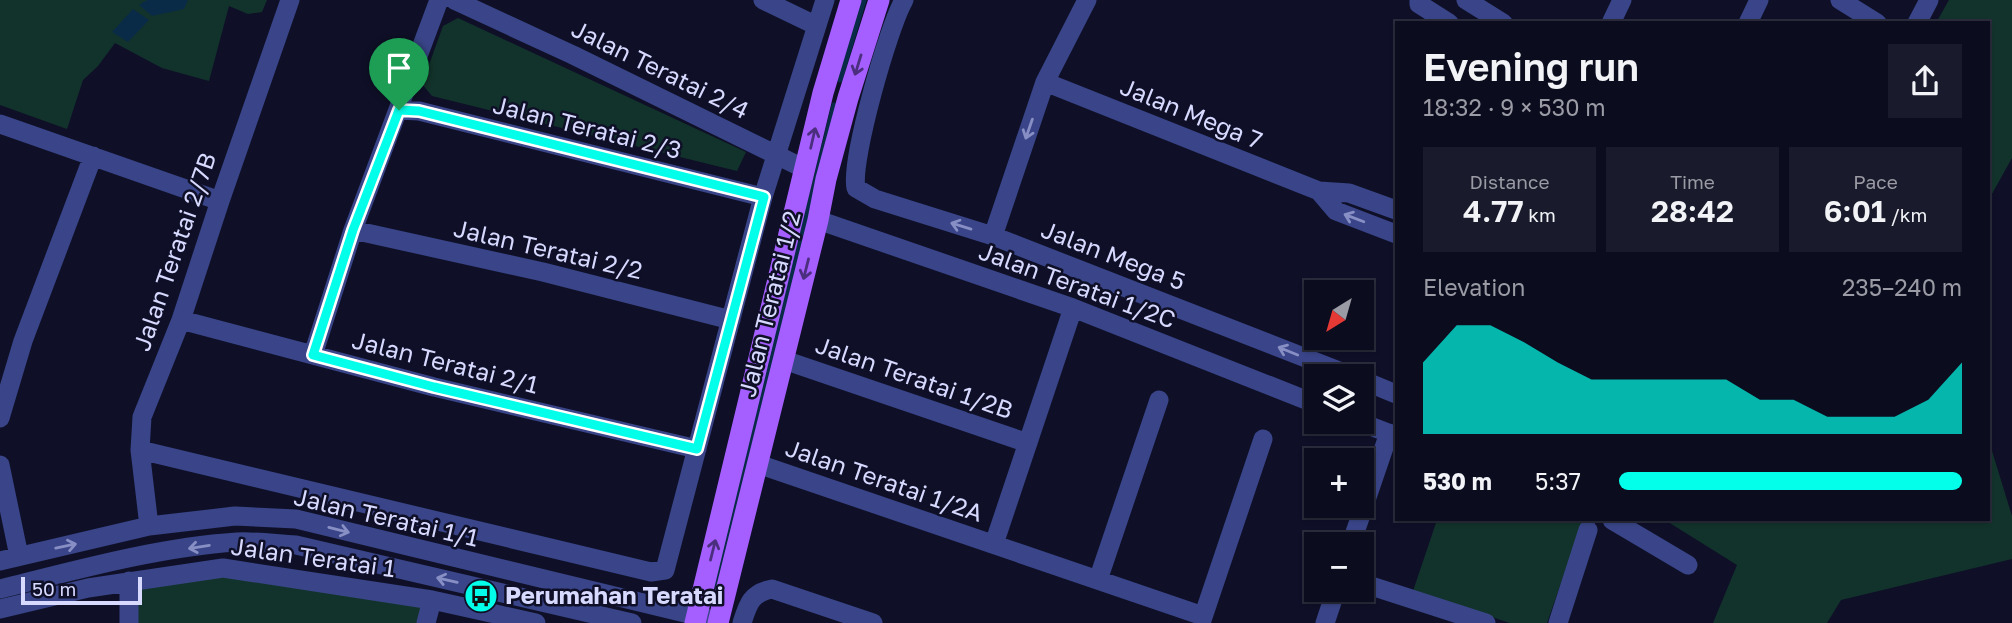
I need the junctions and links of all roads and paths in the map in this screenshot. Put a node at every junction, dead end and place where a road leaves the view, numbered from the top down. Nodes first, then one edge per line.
1 (290, 0) edge
2 (439, 0) edge
3 (454, 0) edge
4 (763, 0) edge
5 (825, 0) edge
6 (852, 0) edge
7 (879, 0) edge
8 (904, 0) edge
9 (1087, 0) edge
10 (1419, 0) edge
11 (1466, 0) edge
12 (1622, 0) edge
13 (1759, 0) edge
14 (1840, 0) edge
15 (1929, 0) edge
16 (1445, 21) edge
17 (1500, 21) edge
18 (1612, 21) edge
19 (1749, 21) edge
20 (1874, 21) edge
21 (1918, 21) edge
22 (816, 25) junction
23 (1045, 82) junction
24 (824, 93) junction
25 (848, 98) junction
26 (870, 102) junction
27 (399, 110) junction
28 (0, 124) edge
29 (776, 155) junction
30 (93, 156) junction
31 (805, 169) junction
32 (1319, 191) junction
33 (764, 197) junction
34 (220, 201) junction
35 (1395, 210) edge
36 (818, 220) junction
37 (353, 230) junction
38 (1395, 234) edge
39 (993, 236) junction
40 (1073, 308) junction
41 (181, 320) junction
42 (731, 320) junction
43 (313, 355) junction
44 (784, 360) junction
45 (1321, 364) edge
46 (1374, 385) edge
47 (1395, 394) edge
48 (1304, 399) edge
49 (1159, 400) dead end
50 (0, 418) edge
51 (1374, 428) edge
52 (1393, 435) edge
53 (1263, 439) dead end
54 (1028, 443) junction
55 (697, 449) junction
56 (140, 450) junction
57 (758, 464) junction
58 (0, 465) edge
59 (1614, 521) edge
60 (149, 526) junction
61 (1588, 530) dead end
62 (1356, 532) edge
63 (994, 544) junction
64 (19, 556) junction
65 (0, 561) edge
66 (1688, 565) dead end
67 (665, 570) joint
68 (1098, 580) junction
69 (129, 581) junction
70 (1374, 588) edge
71 (0, 589) edge
72 (432, 600) junction
73 (1332, 602) edge
74 (13, 612) edge
75 (1448, 617) edge
76 (1202, 619) edge
77 (696, 620) edge
78 (718, 622) edge
79 (129, 623) edge
80 (426, 623) edge
81 (536, 623) edge
82 (632, 623) edge
83 (742, 623) edge
84 (873, 623) edge
85 (1325, 623) edge
86 (1486, 623) edge
87 (1558, 623) edge

1 - 34 street, Jalan Teratai 2/7B
2 - 27 street
3 - 29 street, Jalan Teratai 2/4
4 - 22 street
5 - 22 street, Jalan Teratai 1/2
6 - 24 main road, Jalan Teratai 1/2
7 -> 25 main road, Jalan Teratai 1/2
8 - 26 street
9 - 23 street
10 - 16 street
11 - 17 street
12 - 18 street
13 - 19 street
14 - 20 street
15 - 21 street
22 - 29 street, Jalan Teratai 1/2
23 - 32 street, Jalan Mega 7
23 -> 39 street
24 - 25 street
31 -> 24 main road, Jalan Teratai 1/2
25 - 26 street
25 - 36 main road, Jalan Teratai 1/2
39 -> 26 street, Jalan Mega 5
27 - 33 street, Jalan Teratai 2/3
27 - 37 street
28 - 30 street
29 - 31 street, Jalan Teratai 2/4
29 - 33 street, Jalan Teratai 1/2
30 - 34 street
30 - 50 street
77 -> 31 main road, Jalan Teratai 1/2
32 - 35 street, Jalan Mega 7
38 -> 32 street, Jalan Mega 7
33 - 42 street, Jalan Teratai 1/2
34 - 41 street, Jalan Teratai 2/7B
36 - 40 street, Jalan Teratai 1/2C
36 -> 44 main road, Jalan Teratai 1/2
37 - 42 street, Jalan Teratai 2/2
37 - 43 street
45 -> 39 street, Jalan Mega 5
40 - 48 street, Jalan Teratai 1/2C
40 - 54 street
41 - 43 street, Jalan Teratai 2/1
41 - 56 street, Jalan Teratai 2/7B
42 - 55 street, Jalan Teratai 1/2
43 - 55 street, Jalan Teratai 2/1
44 - 54 street, Jalan Teratai 1/2B
44 - 57 main road, Jalan Teratai 1/2
46 - 47 street
49 - 68 street
51 - 52 street
52 - 62 street
53 - 76 street
54 - 63 street
55 - 67 street, Jalan Teratai 1/2
56 - 60 street, Jalan Teratai 2/7B
56 - 67 street, Jalan Teratai 1/1
57 - 63 street, Jalan Teratai 1/2A
57 - 78 main road, Jalan Teratai 1/2
58 - 64 street
59 - 66 street
64 -> 60 street, Jalan Teratai 1/1
60 -> 77 street, Jalan Teratai 1/1
61 - 87 street
63 - 68 street, Jalan Teratai 1/2A
64 - 65 street, Jalan Teratai 1/1
68 - 76 street, Jalan Teratai 1/2A
69 - 72 street, Jalan Teratai 1
69 - 74 street, Jalan Teratai 1
69 - 79 street
70 - 75 street
82 -> 71 street, Jalan Teratai 1/1
72 - 80 street
72 - 81 street, Jalan Teratai 1
73 - 85 street
75 - 86 street
77 - 78 street, Jalan Teratai 1/1
83 - 84 street

